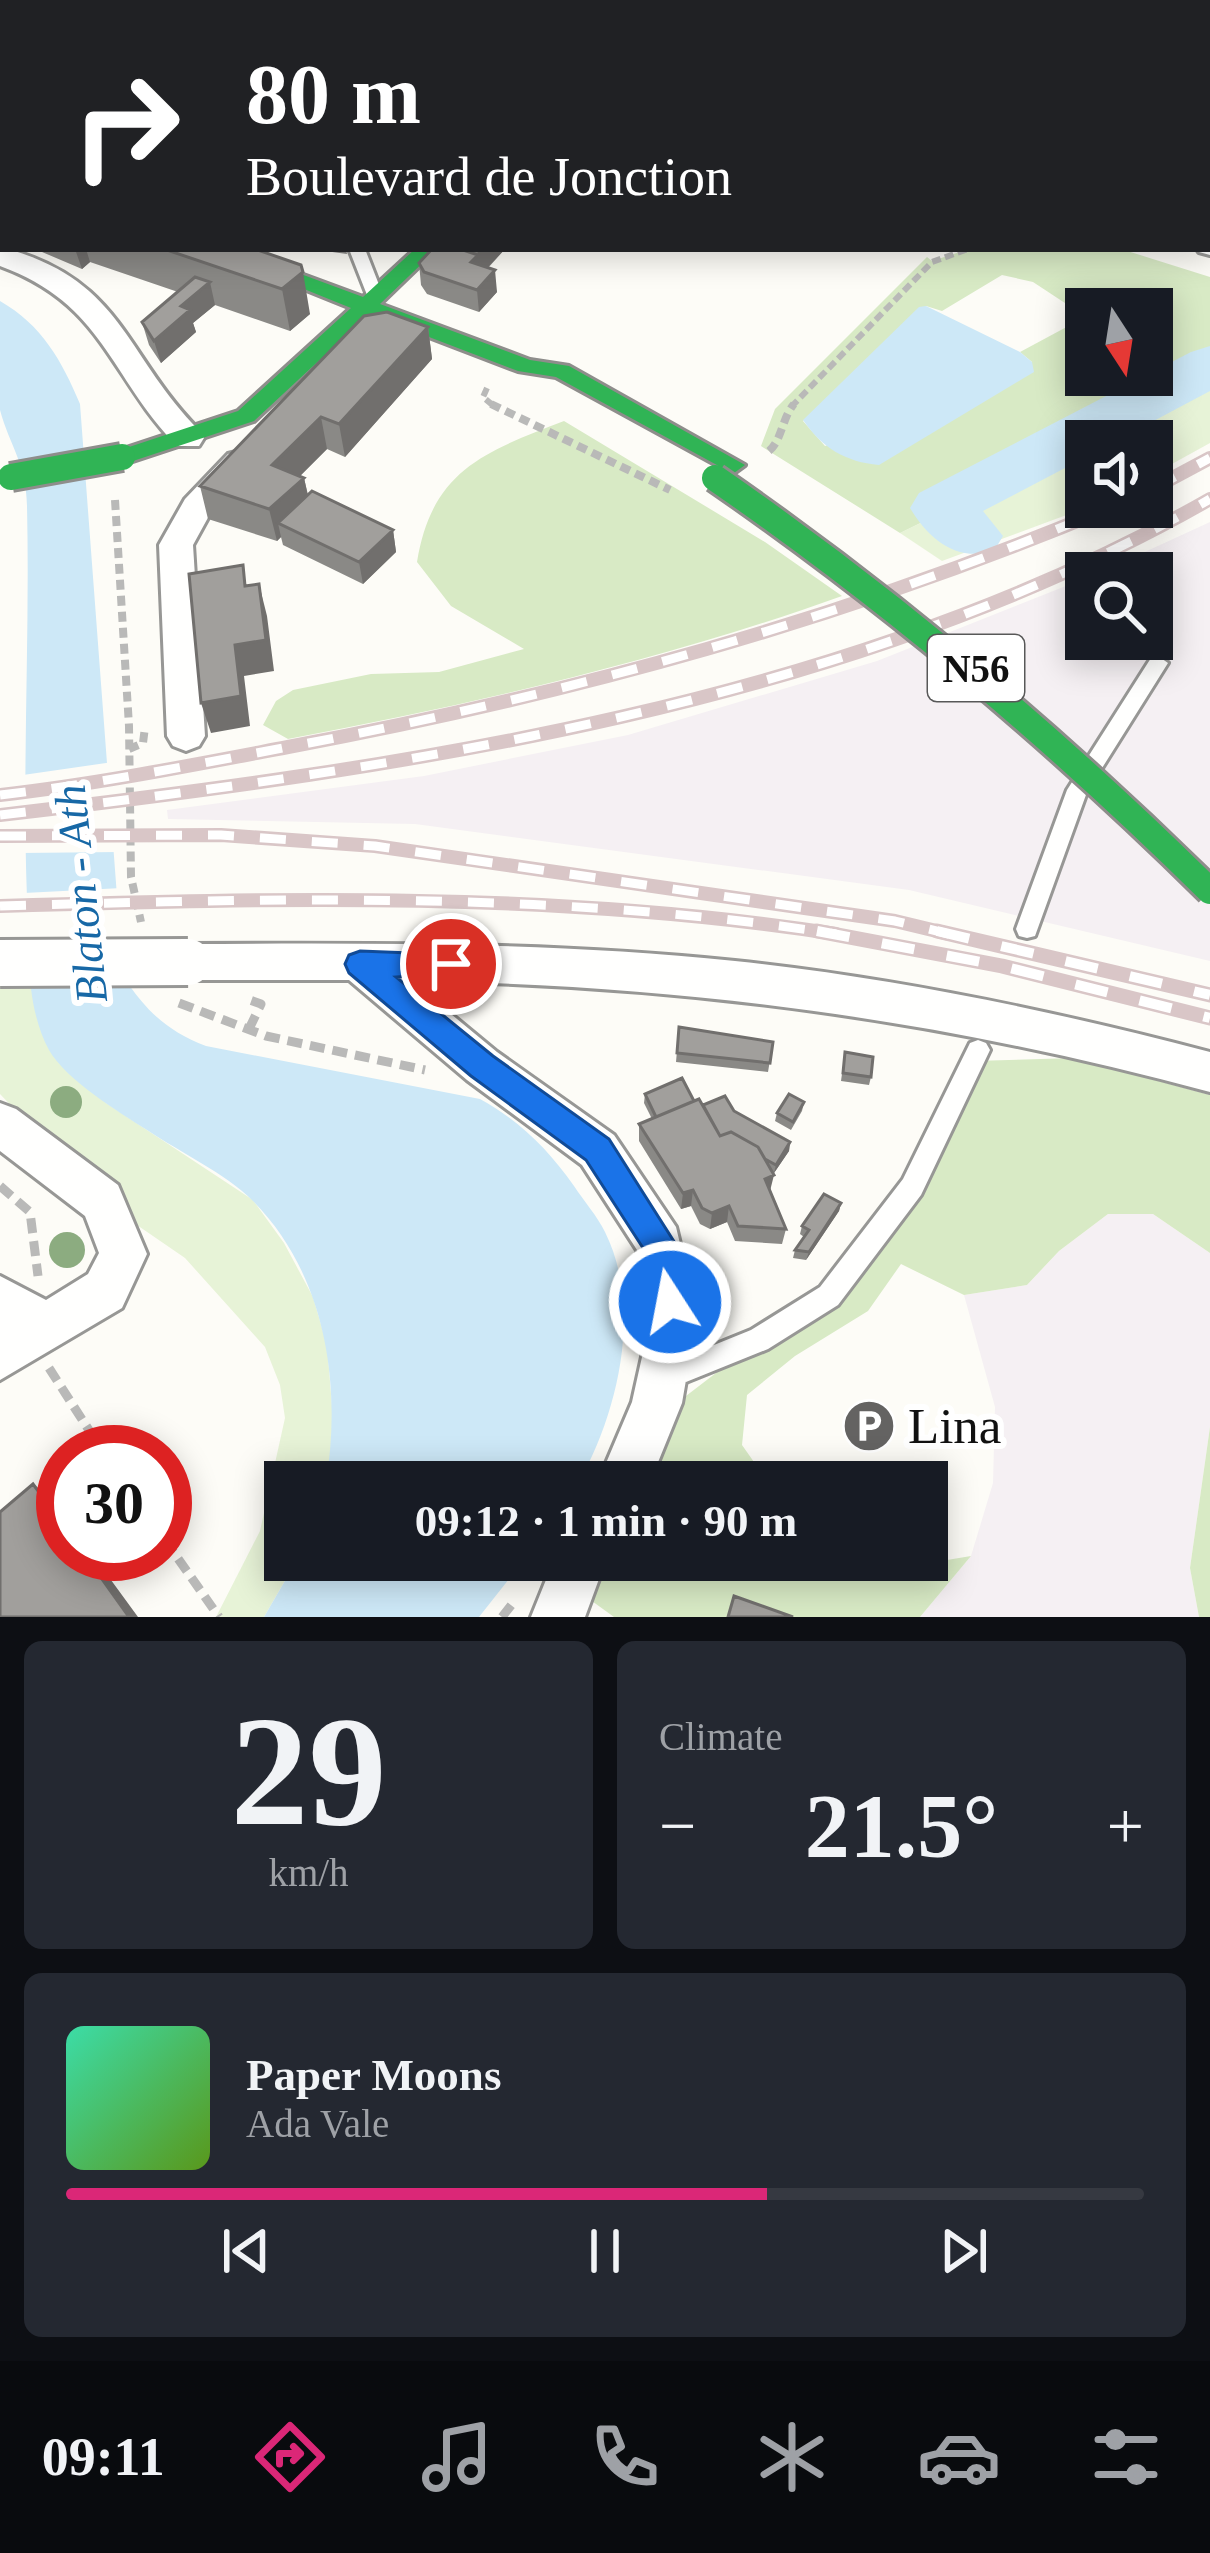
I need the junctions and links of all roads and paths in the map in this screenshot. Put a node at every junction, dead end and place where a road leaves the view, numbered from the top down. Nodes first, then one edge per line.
1 (225, 252) edge
2 (358, 252) edge
3 (424, 252) edge
4 (960, 252) edge
5 (0, 256) edge
6 (371, 298) junction
7 (492, 377) dead end
8 (246, 416) junction
9 (188, 438) junction
10 (767, 453) dead end
11 (725, 472) junction
12 (6, 477) edge
13 (114, 484) dead end
14 (676, 493) dead end
15 (803, 507) dead end
16 (1158, 662) dead end
17 (1079, 720) dead end
18 (186, 736) dead end
19 (1126, 764) dead end
20 (1210, 891) edge
21 (1027, 928) dead end
22 (143, 932) dead end
23 (0, 963) edge
24 (360, 964) junction
25 (176, 976) junction
26 (262, 1004) dead end
27 (249, 1029) junction
28 (978, 1050) dead end
29 (434, 1072) dead end
30 (1210, 1072) edge
31 (0, 1124) edge
32 (0, 1186) edge
33 (0, 1300) edge
34 (44, 1325) junction
35 (0, 1356) edge
36 (686, 1369) dead end
37 (50, 1375) dead end
38 (85, 1425) edge
39 (634, 1461) edge
40 (192, 1579) edge
41 (572, 1581) edge
42 (218, 1616) edge
43 (558, 1617) edge

1 - 6 main road, N56
2 - 6 lane
3 - 6 main road
4 - 10 path
5 - 9 street
6 - 8 main road
6 - 11 main road, N56
7 - 14 path
8 - 9 main road
8 - 18 street
9 - 12 main road, bridge
11 - 15 main road, N56
11 - 20 main road, N56, bridge
13 - 22 path
16 - 21 lane
17 - 19 main road, N56
23 - 25 street, bridge
24 - 25 street
24 - 30 street
24 - 39 street
25 - 27 path
26 - 27 path
27 - 29 path
28 - 36 lane
31 - 34 street
32 - 34 path
33 - 34 street
34 - 35 street
37 - 38 path
40 - 42 path
41 - 43 street

